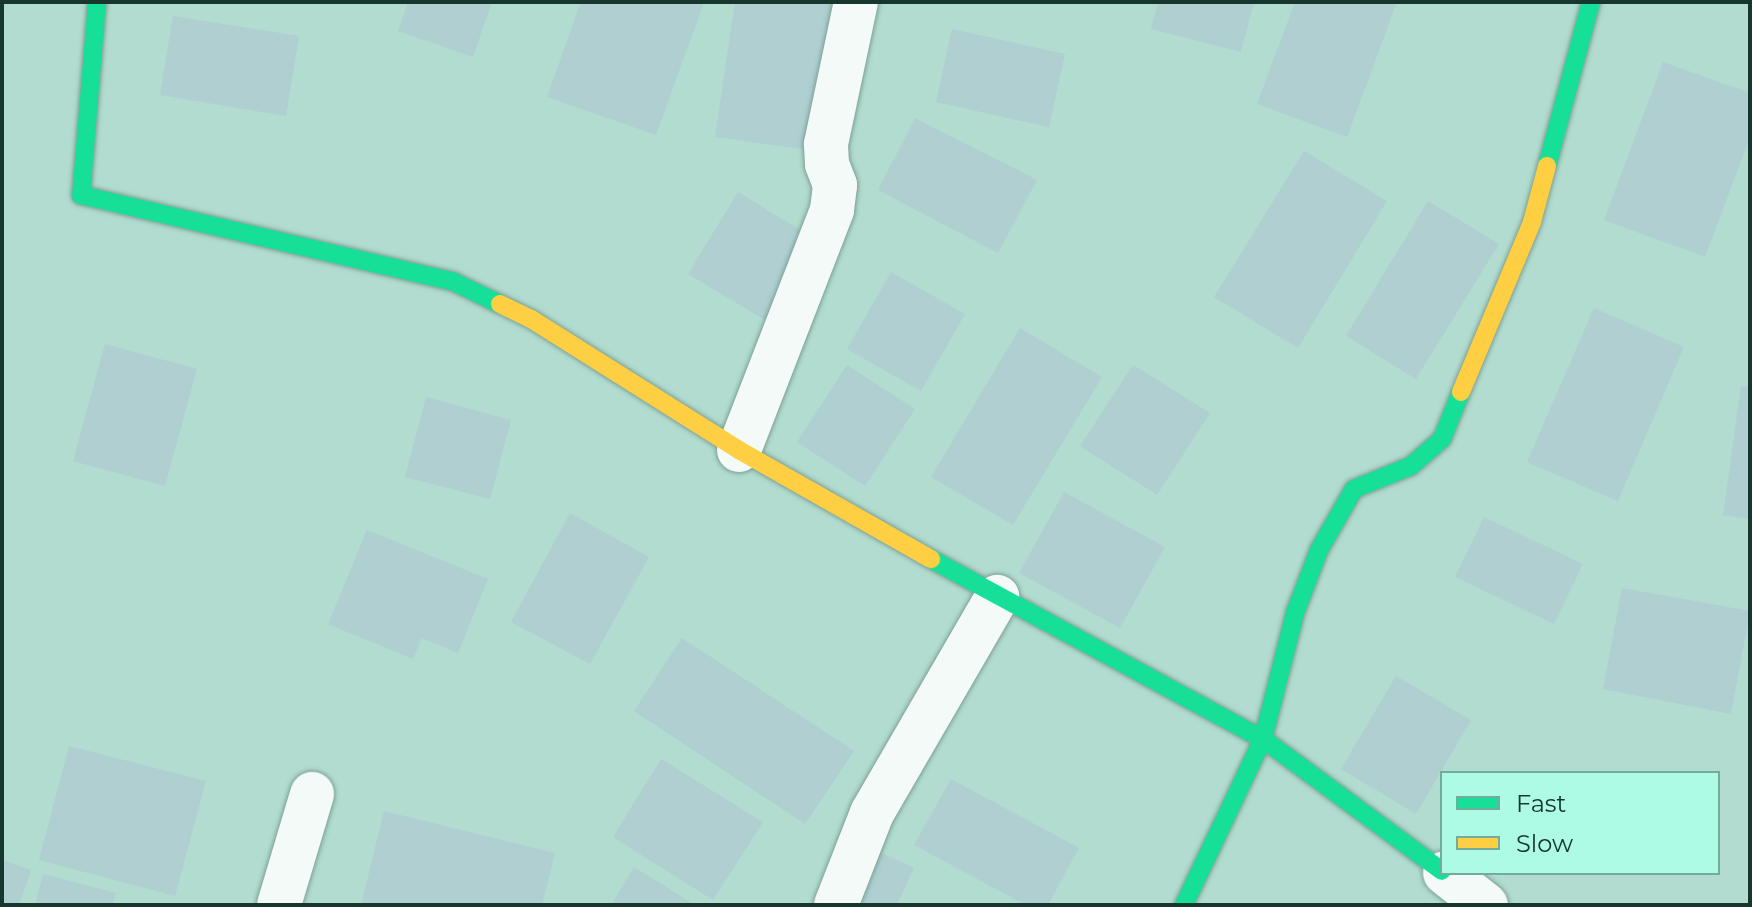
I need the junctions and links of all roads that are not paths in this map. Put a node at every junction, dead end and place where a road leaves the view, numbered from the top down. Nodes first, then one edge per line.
1 (97, 2) edge
2 (856, 2) edge
3 (1591, 2) edge
4 (739, 450) junction
5 (997, 597) junction
6 (1263, 739) junction
7 (312, 794) dead end
8 (1440, 870) edge
9 (1447, 875) edge
10 (279, 905) edge
11 (836, 905) edge
12 (1184, 905) edge
13 (1486, 905) edge

1 - 4 street
2 - 4 street
3 - 6 street
4 - 5 street
5 - 6 street
5 - 11 street
6 - 8 street
6 - 12 street
7 - 10 street
9 - 13 street

